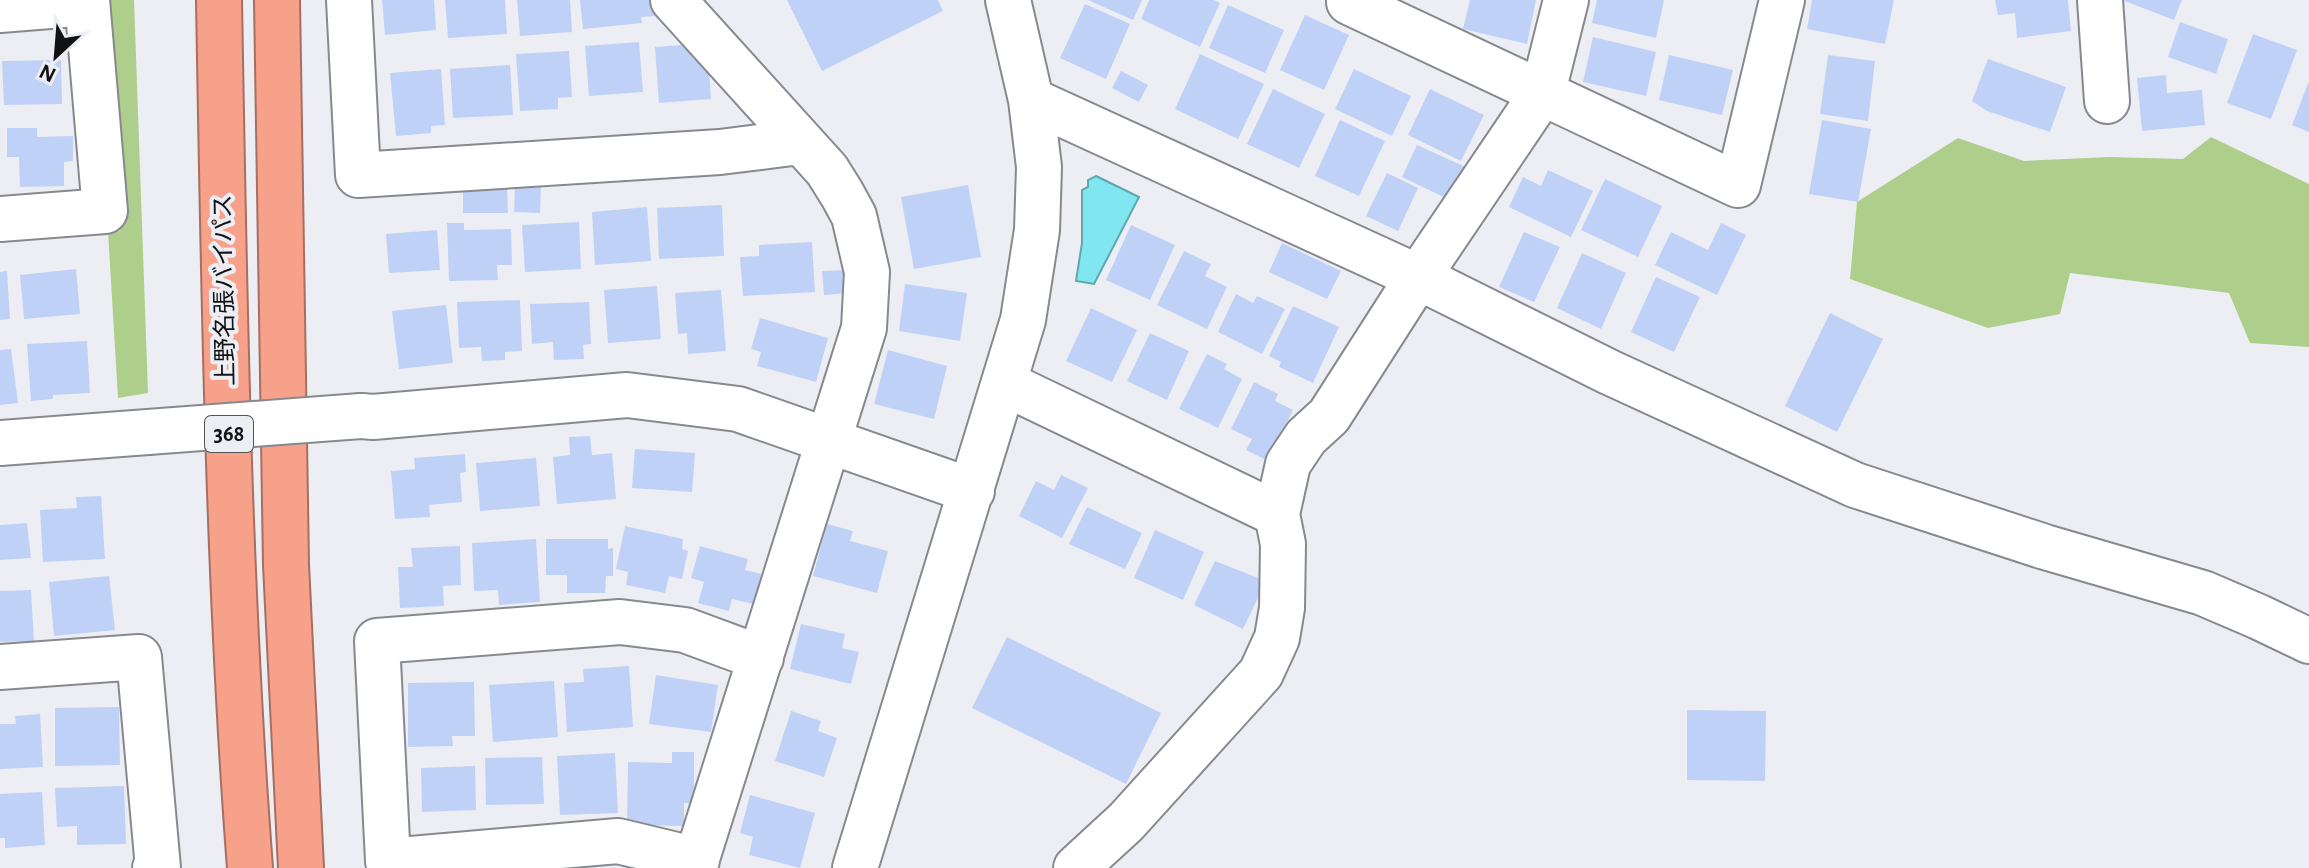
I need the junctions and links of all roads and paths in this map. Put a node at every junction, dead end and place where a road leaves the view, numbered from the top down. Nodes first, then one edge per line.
1 (219, 0) edge
2 (277, 0) edge
3 (349, 0) edge
4 (673, 0) edge
5 (1008, 0) edge
6 (1566, 0) edge
7 (1782, 0) edge
8 (2100, 0) edge
9 (1347, 1) edge
10 (87, 2) edge
11 (0, 10) edge
12 (1543, 92) junction
13 (1031, 100) junction
14 (2107, 101) dead end
15 (800, 142) junction
16 (0, 219) edge
17 (1418, 277) junction
18 (1004, 383) junction
19 (831, 440) junction
20 (0, 443) edge
21 (972, 491) junction
22 (1277, 514) junction
23 (2309, 641) edge
24 (761, 658) junction
25 (0, 667) edge
26 (695, 864) edge
27 (155, 868) edge
28 (250, 868) edge
29 (301, 868) edge
30 (855, 868) edge
31 (1076, 868) edge

1 - 28 highway, 上野名張バイパス / 368
2 - 29 highway, 368
3 - 15 street
4 - 15 street
5 - 13 street
6 - 12 street
7 - 12 street
8 - 14 street
9 - 12 street
10 - 11 street
10 - 16 street
12 - 17 street
13 - 17 street
13 - 18 street
15 - 19 street
17 - 22 street
17 - 23 street
18 - 21 street
18 - 22 street
19 - 20 street, bridge
19 - 21 street
19 - 24 street
21 - 30 street
22 - 31 street
24 - 26 street
24 - 26 street
25 - 27 street

